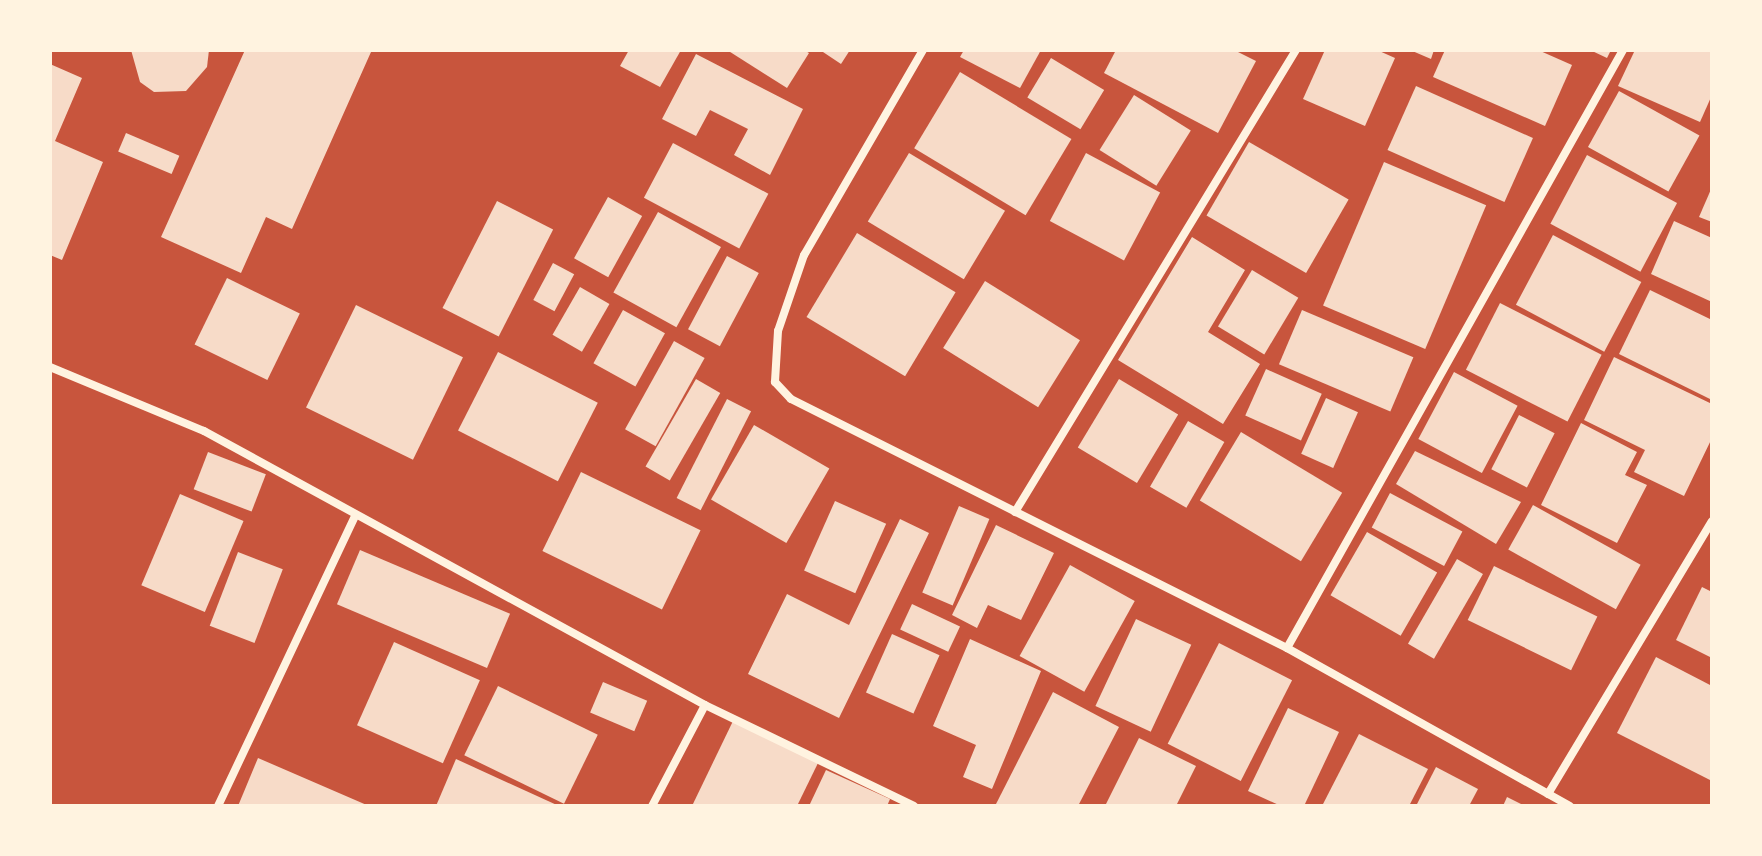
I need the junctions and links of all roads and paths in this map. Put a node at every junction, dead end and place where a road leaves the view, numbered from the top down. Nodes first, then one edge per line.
1 (923, 50) edge
2 (1296, 50) edge
3 (1623, 50) edge
4 (50, 367) edge
5 (1015, 512) junction
6 (355, 516) junction
7 (1712, 521) edge
8 (1287, 648) junction
9 (705, 705) junction
10 (1548, 794) junction
11 (218, 806) edge
12 (652, 806) edge
13 (914, 806) edge
14 (1570, 806) edge

1 - 5 street
2 - 5 street
3 - 8 street
4 - 6 street
5 - 8 street
6 - 9 street
6 - 11 street
7 - 10 street
8 - 10 street
9 - 12 street
9 - 13 street
10 - 14 street

